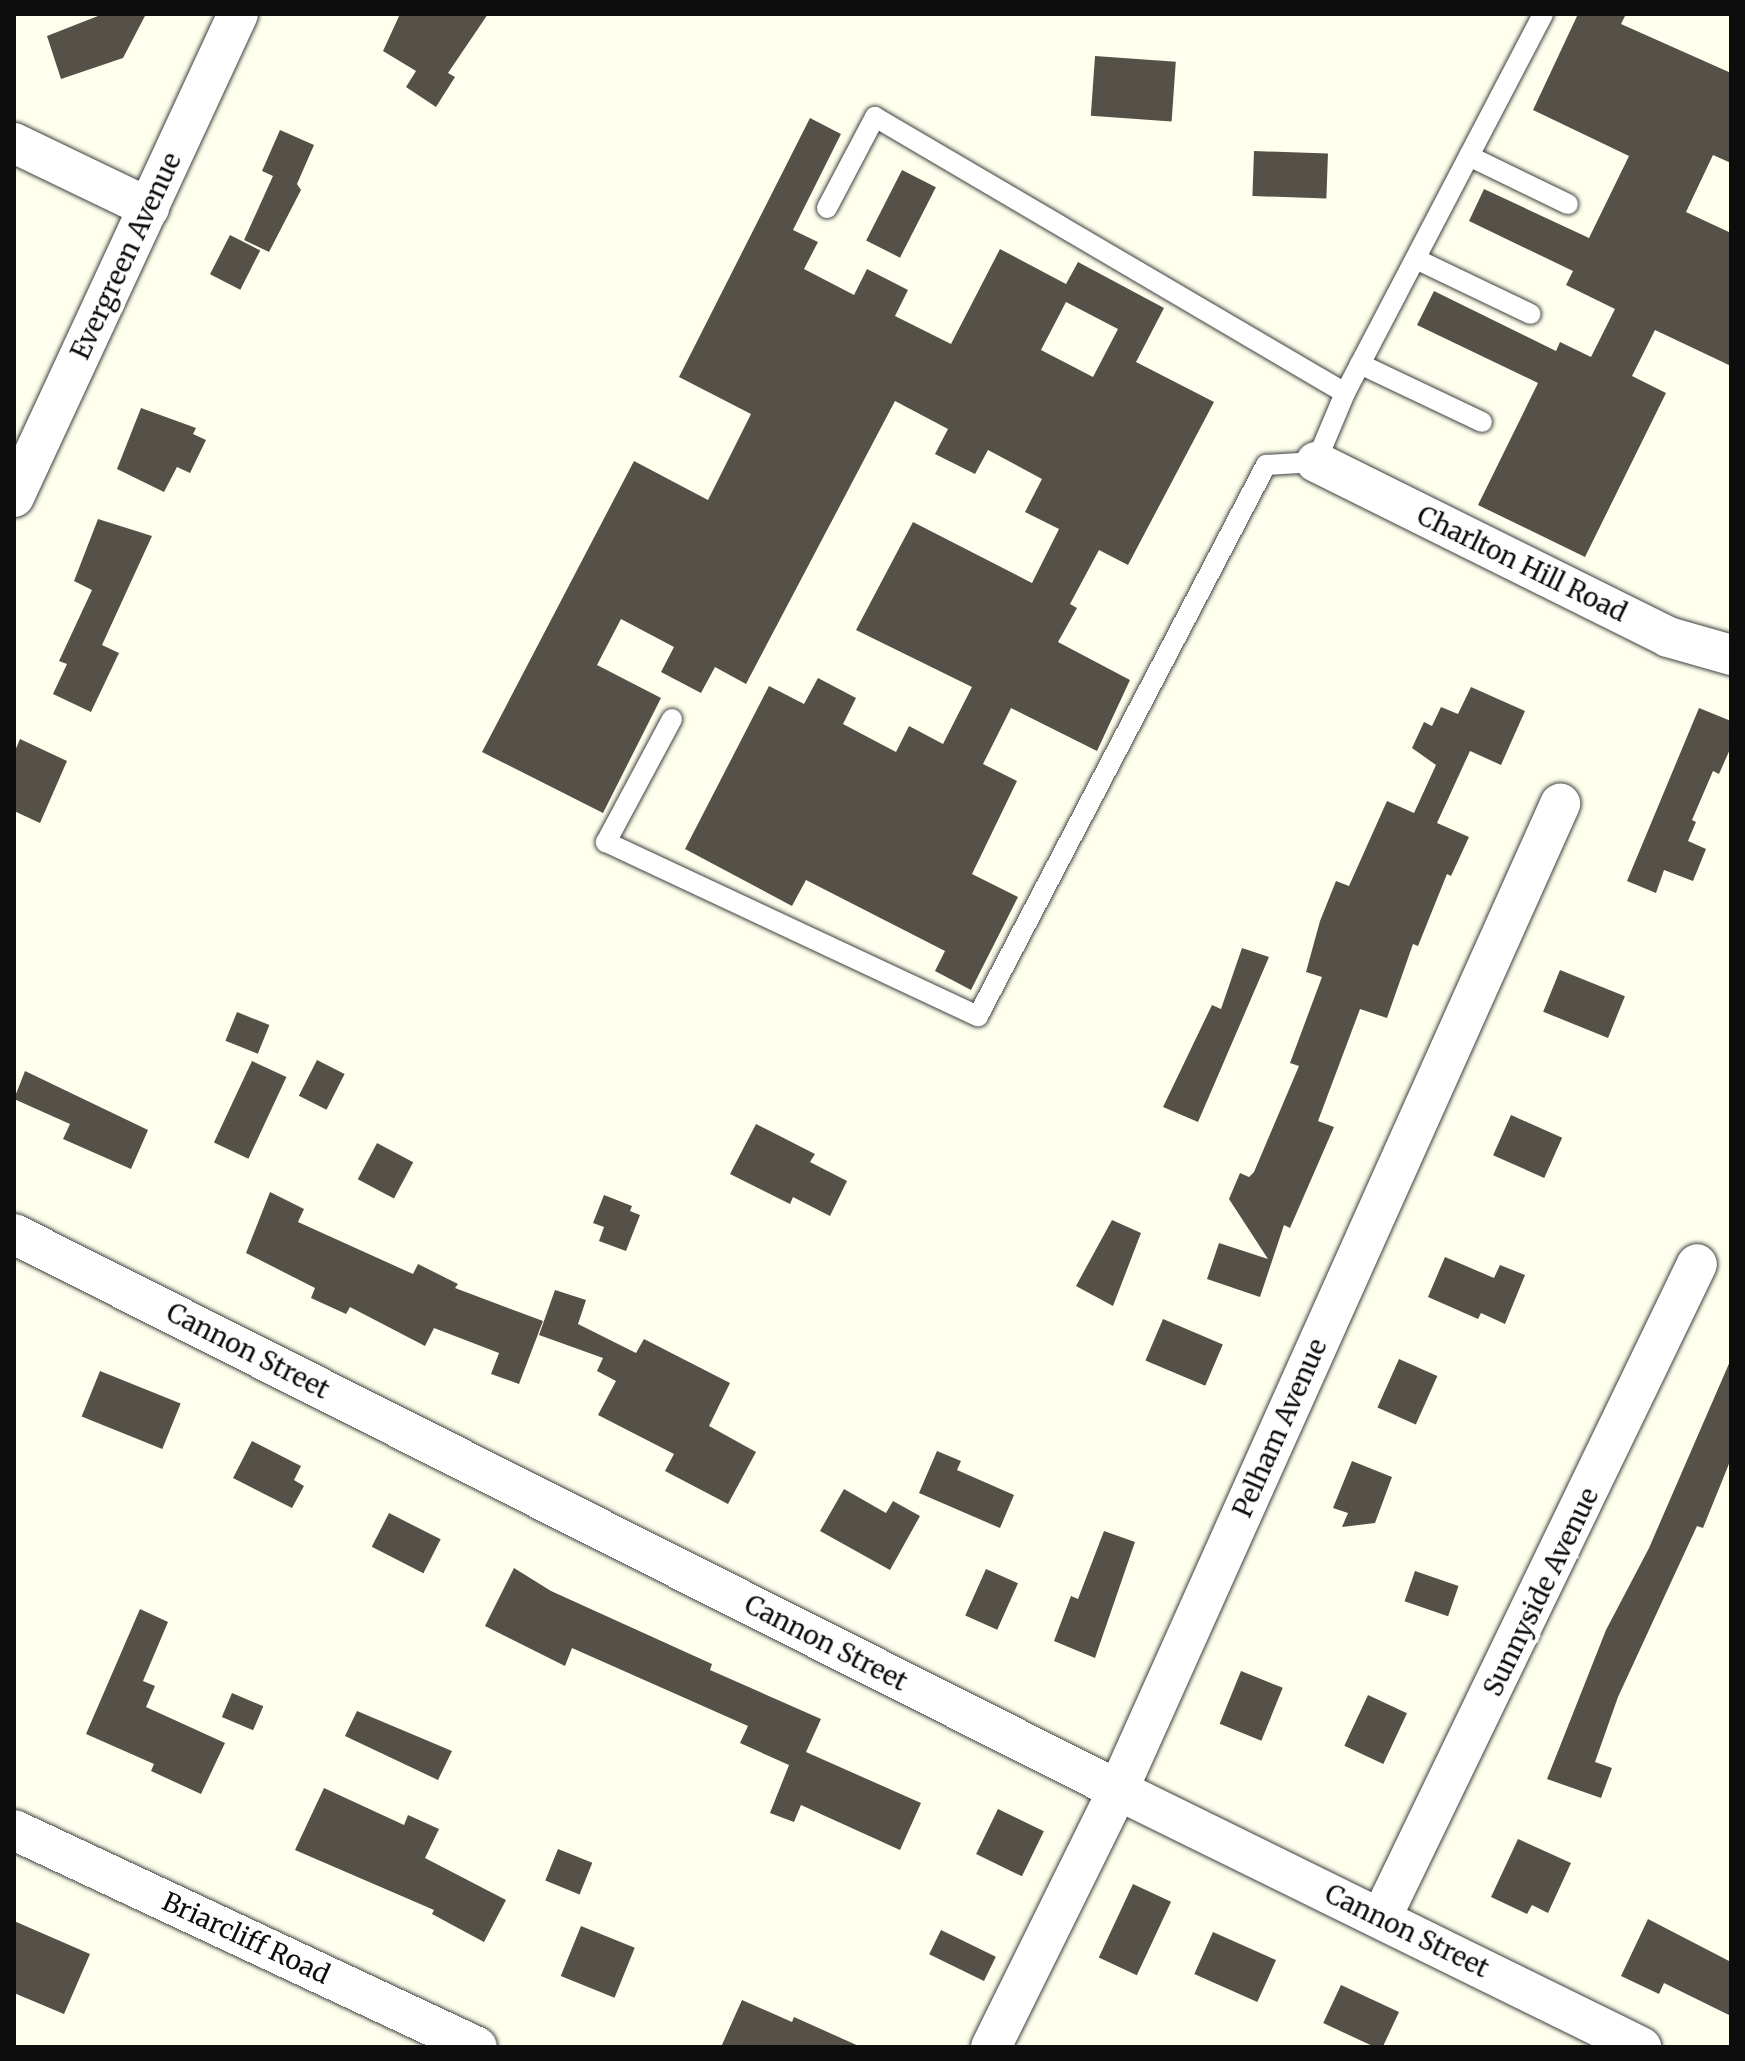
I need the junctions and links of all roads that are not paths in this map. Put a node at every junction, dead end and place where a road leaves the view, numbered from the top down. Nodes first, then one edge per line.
1 (238, 14) edge
2 (1543, 14) edge
3 (14, 143) edge
4 (1469, 156) junction
5 (1568, 204) dead end
6 (149, 208) junction
7 (827, 208) dead end
8 (1416, 259) junction
9 (1531, 314) dead end
10 (1360, 364) junction
11 (1345, 393) junction
12 (1482, 422) dead end
13 (1316, 462) junction
14 (14, 497) edge
15 (1731, 655) edge
16 (672, 719) dead end
17 (1560, 804) dead end
18 (14, 1234) edge
19 (1697, 1264) dead end
20 (1118, 1790) junction
21 (14, 1830) edge
22 (1381, 1918) junction
23 (421, 2035) edge
24 (477, 2047) edge
25 (991, 2047) edge
26 (1641, 2047) edge

1 - 6 street, Evergreen Avenue
2 - 4 lane
3 - 6 street
4 - 5 lane
4 - 8 lane
6 - 14 street, Evergreen Avenue
7 - 11 lane
8 - 9 lane
8 - 10 lane
10 - 11 lane
10 - 12 lane
11 - 13 lane
13 - 15 street, Charlton Hill Road
13 - 16 lane
17 - 20 street, Pelham Avenue
18 - 20 street, Cannon Street
19 - 22 street, Sunnyside Avenue
20 - 22 street, Cannon Street
20 - 25 street, Pelham Avenue
21 - 23 street, Briarcliff Road
22 - 26 street, Cannon Street
23 - 24 street, Briarcliff Road

